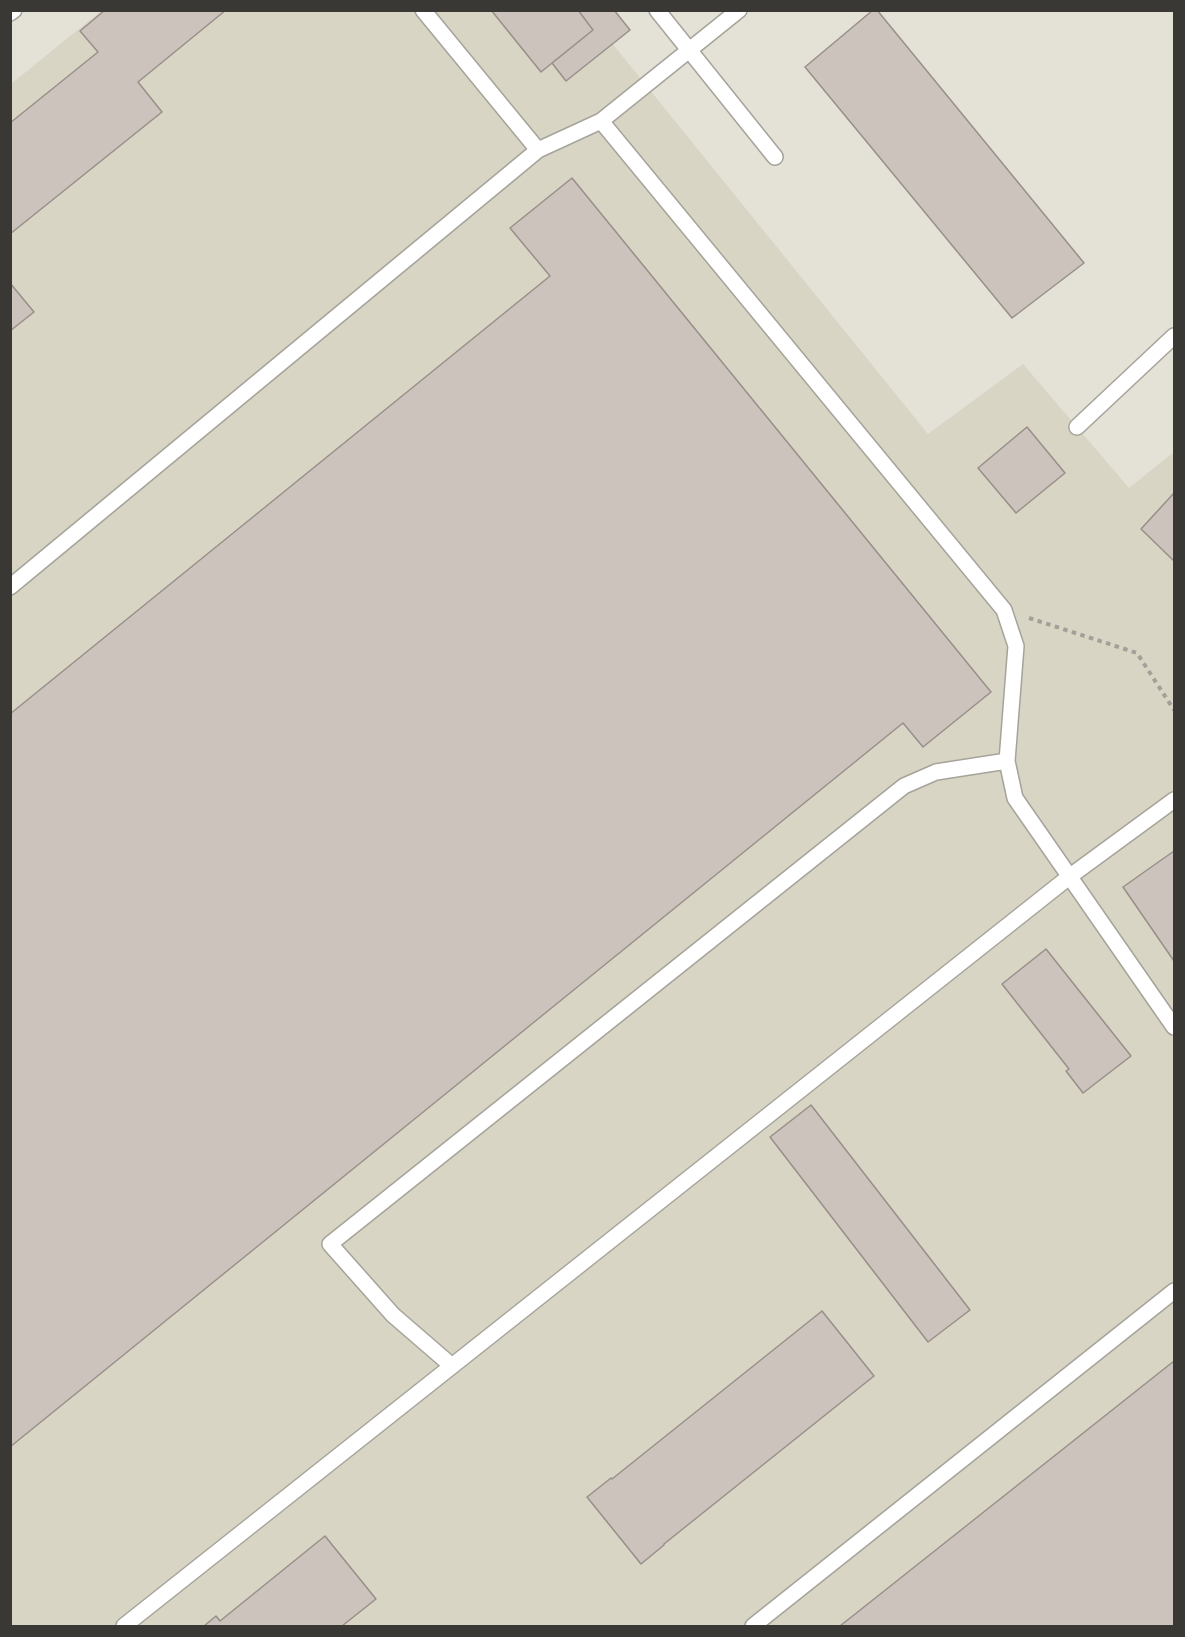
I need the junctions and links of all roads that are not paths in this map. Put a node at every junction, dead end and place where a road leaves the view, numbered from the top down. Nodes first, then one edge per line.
1 (423, 10) edge
2 (657, 10) edge
3 (739, 10) edge
4 (690, 50) junction
5 (602, 121) junction
6 (538, 150) junction
7 (775, 157) dead end
8 (1174, 336) edge
9 (1077, 427) dead end
10 (10, 587) edge
11 (1007, 761) junction
12 (1174, 800) edge
13 (1069, 877) junction
14 (1174, 1027) edge
15 (1174, 1292) edge
16 (452, 1366) junction
17 (124, 1626) edge
18 (753, 1626) edge

1 - 6 lane
2 - 4 lane
3 - 4 lane
4 - 5 lane
4 - 7 lane
5 - 6 lane
5 - 11 lane
6 - 10 lane
8 - 9 lane
11 - 13 lane
11 - 16 lane
12 - 13 lane
13 - 14 lane
13 - 16 lane
15 - 18 lane
16 - 17 lane

